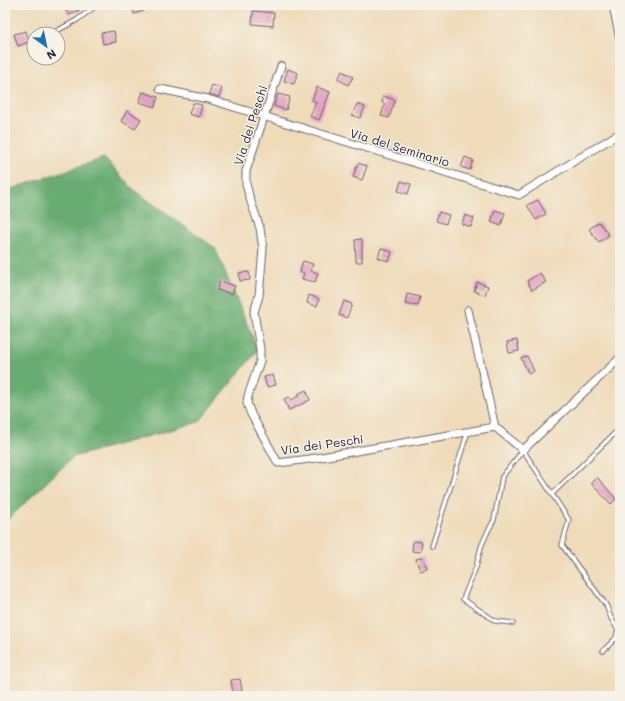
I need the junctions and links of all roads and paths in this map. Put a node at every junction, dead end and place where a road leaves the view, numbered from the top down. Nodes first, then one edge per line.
1 (98, 5) edge
2 (613, 5) edge
3 (66, 26) edge
4 (620, 39) edge
5 (281, 66) dead end
6 (160, 89) dead end
7 (264, 117) junction
8 (620, 133) edge
9 (468, 310) dead end
10 (620, 358) edge
11 (495, 427) junction
12 (620, 428) edge
13 (468, 431) junction
14 (523, 450) junction
15 (552, 494) junction
16 (432, 546) dead end
17 (513, 623) dead end
18 (619, 629) edge
19 (603, 651) dead end

1 - 3 lane
2 - 4 street
5 - 7 street, Via dei Peschi
6 - 7 street, Via del Seminario
7 - 8 street, Via del Seminario
7 - 13 street, Via dei Peschi
9 - 11 street
10 - 14 street
11 - 13 street, Via dei Peschi
11 - 14 street
12 - 15 lane
13 - 16 lane
14 - 15 lane
14 - 17 lane
15 - 18 lane
18 - 19 lane

